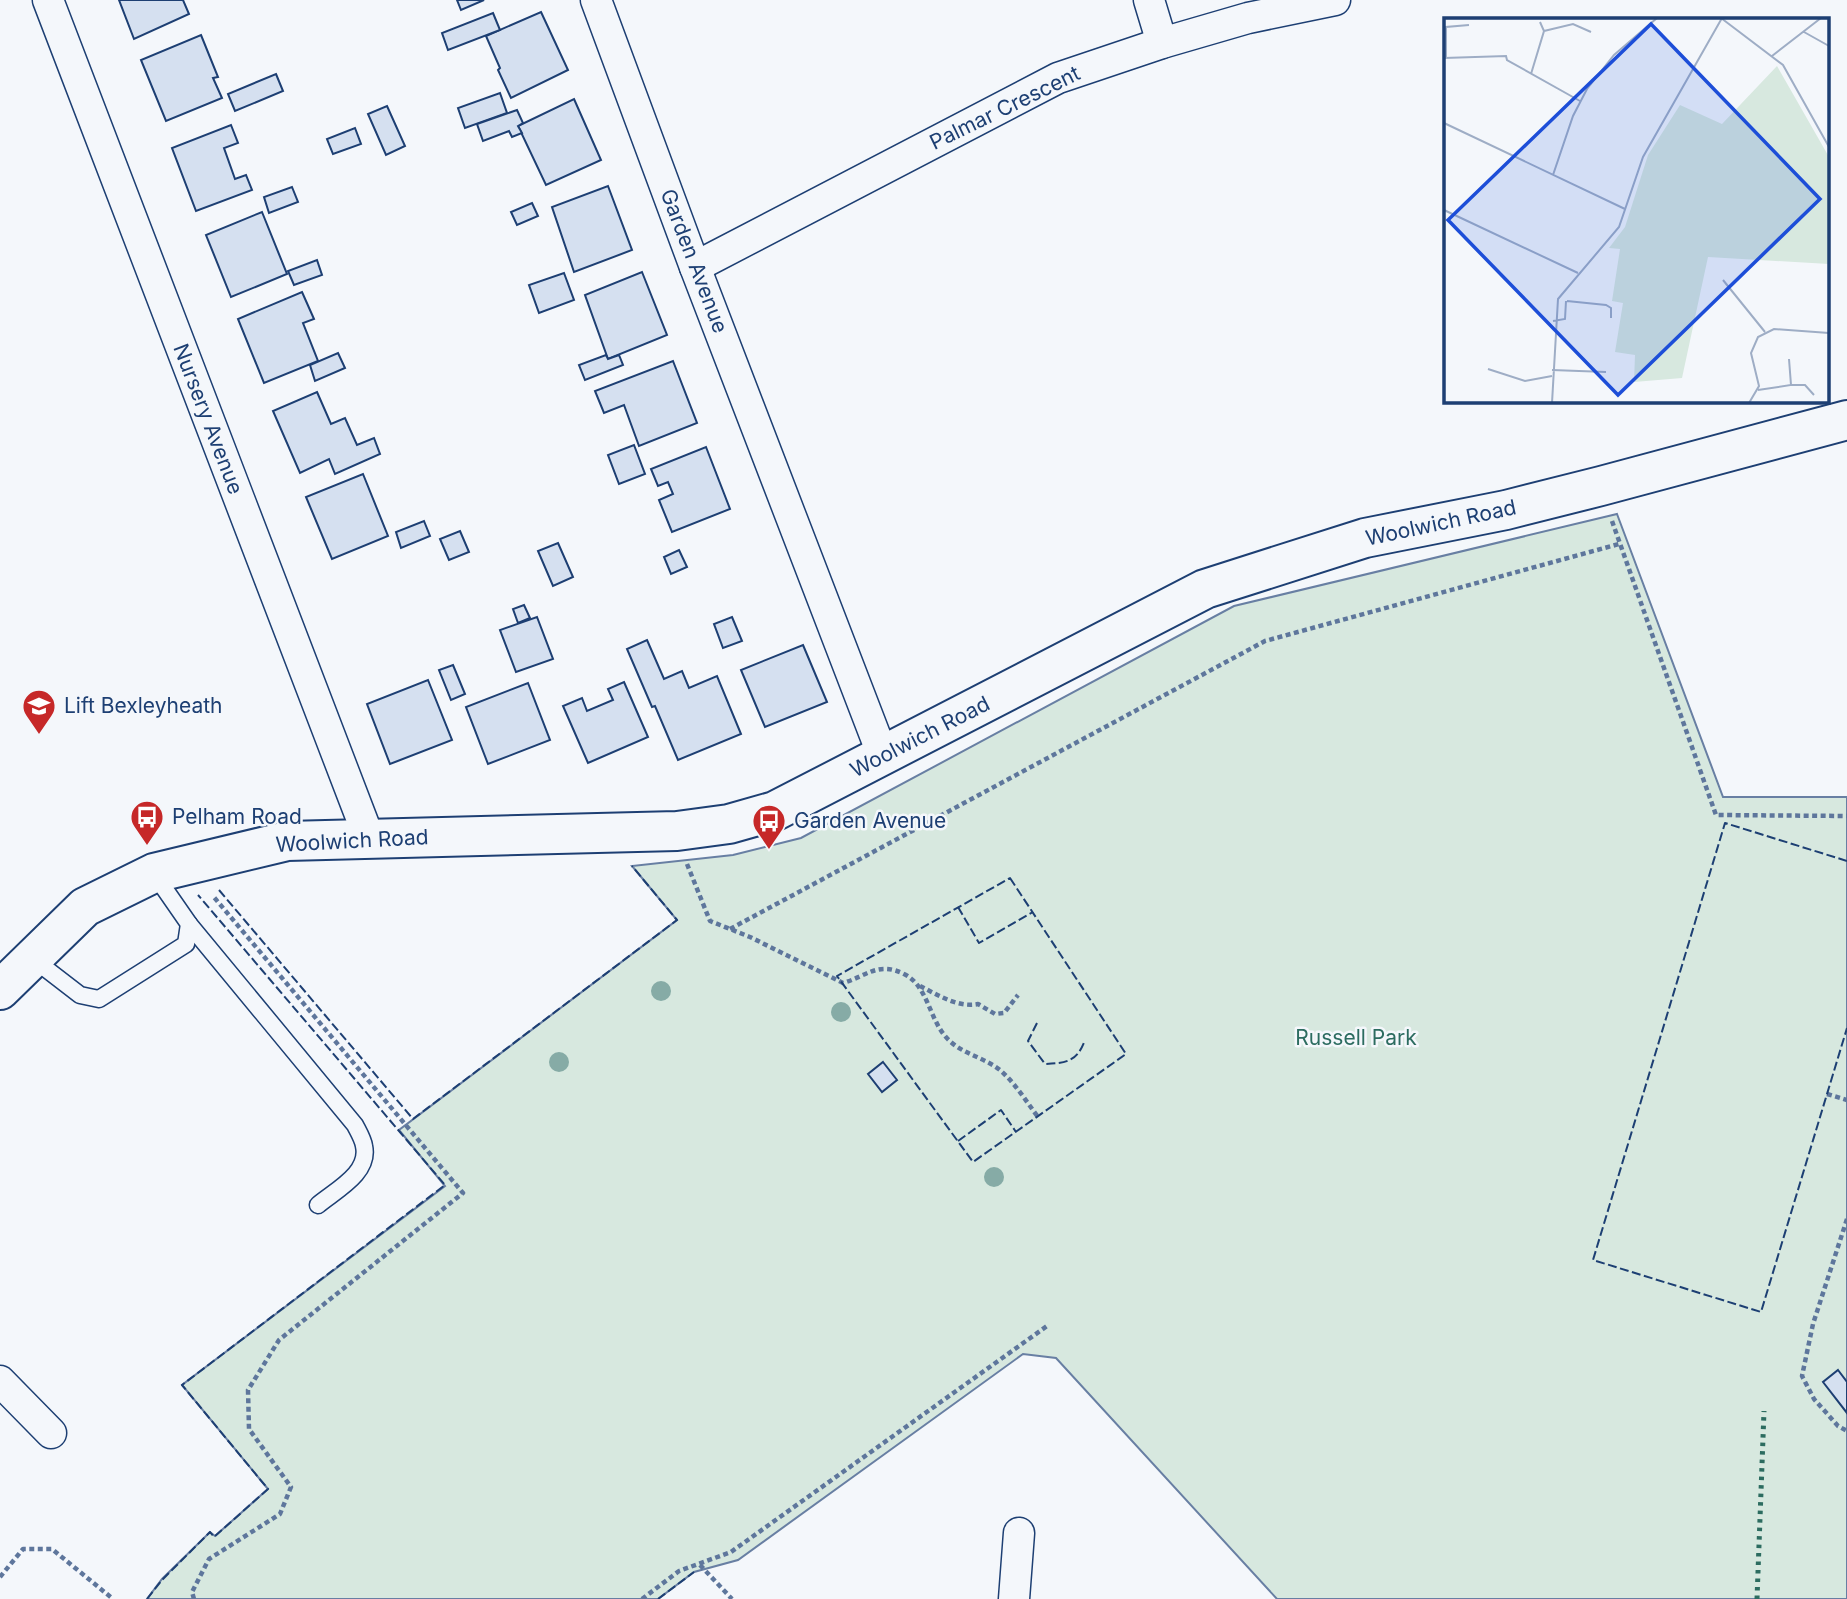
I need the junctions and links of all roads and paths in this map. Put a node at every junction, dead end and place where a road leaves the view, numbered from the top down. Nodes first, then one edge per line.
1 (48, 0) edge
2 (596, 0) edge
3 (1149, 0) edge
4 (1335, 0) edge
5 (1162, 43) junction
6 (695, 267) junction
7 (1847, 420) edge
8 (1601, 486) junction
9 (1619, 544) junction
10 (883, 756) junction
11 (1847, 816) edge
12 (677, 831) junction
13 (369, 838) junction
14 (201, 861) junction
15 (154, 873) junction
16 (190, 924) junction
17 (730, 929) junction
18 (32, 958) junction
19 (919, 986) junction
20 (0, 990) edge
21 (1018, 995) dead end
22 (1827, 1094) dead end
23 (1847, 1100) edge
24 (1038, 1117) dead end
25 (318, 1205) dead end
26 (1847, 1219) edge
27 (1047, 1326) dead end
28 (0, 1381) edge
29 (1847, 1432) edge
30 (51, 1433) dead end
31 (1019, 1533) dead end
32 (700, 1565) junction
33 (0, 1577) edge
34 (113, 1599) edge
35 (194, 1599) edge
36 (642, 1599) edge
37 (732, 1599) edge
38 (1014, 1599) edge

1 - 13 street, Nursery Avenue
2 - 6 street, Garden Avenue
3 - 5 street
4 - 5 street, Palmar Crescent
5 - 6 street, Palmar Crescent
6 - 10 street, Garden Avenue
7 - 8 street, Woolwich Road
8 - 9 path
8 - 10 street, Woolwich Road
9 - 11 path
9 - 17 path
10 - 12 street, Woolwich Road
12 - 13 street, Woolwich Road
12 - 17 path
13 - 14 street, Woolwich Road
14 - 15 street, Woolwich Road
14 - 35 path
15 - 16 lane
15 - 18 street, Woolwich Road
16 - 18 lane
16 - 25 lane
17 - 19 path
18 - 20 street, Woolwich Road
19 - 21 path
19 - 24 path
22 - 23 path
26 - 29 path
27 - 32 path
28 - 30 street
31 - 38 street
32 - 36 path
32 - 37 path
33 - 34 path

